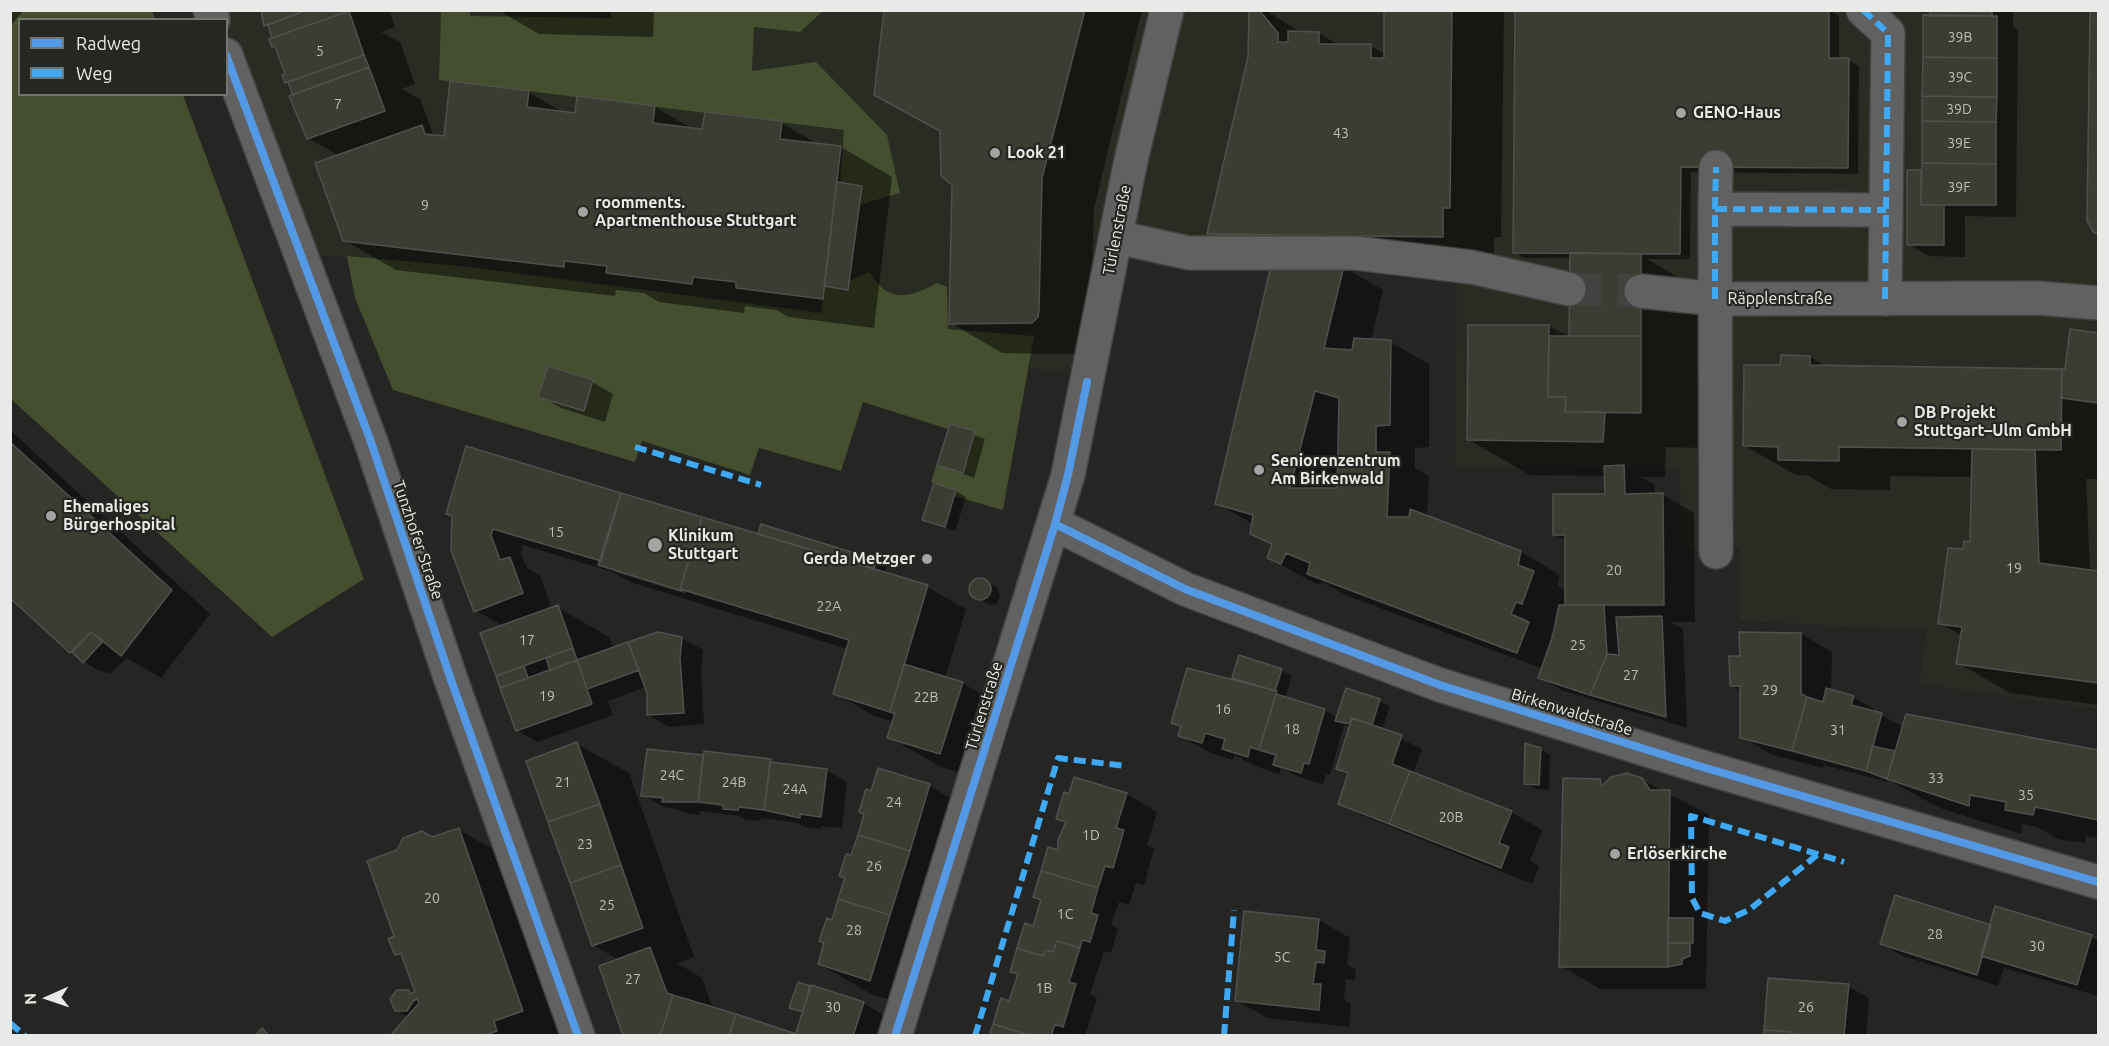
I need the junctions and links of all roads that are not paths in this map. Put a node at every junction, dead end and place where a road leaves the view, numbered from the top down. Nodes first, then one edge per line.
1 (1167, 10) edge
2 (1863, 10) edge
3 (228, 60) edge
4 (1716, 167) dead end
5 (1715, 209) junction
6 (1886, 210) junction
7 (1116, 237) junction
8 (1569, 289) tunnel mouth
9 (1641, 291) tunnel mouth
10 (1715, 299) junction
11 (1885, 299) junction
12 (2098, 303) edge
13 (1055, 524) junction
14 (1716, 552) dead end
15 (2098, 882) edge
16 (578, 1035) edge
17 (894, 1035) edge

1 - 7 street, Türlenstraße
2 - 6 street
3 - 16 street, Tunzhofer Straße
4 - 5 street
5 - 6 street
5 - 10 street
6 - 11 street
7 - 8 street
7 - 13 street, Türlenstraße
9 - 10 street
10 - 11 street, Räpplenstraße
10 - 14 street, Räpplenstraße
11 - 12 street, Räpplenstraße
13 - 15 street, Birkenwaldstraße
13 - 17 street, Türlenstraße

